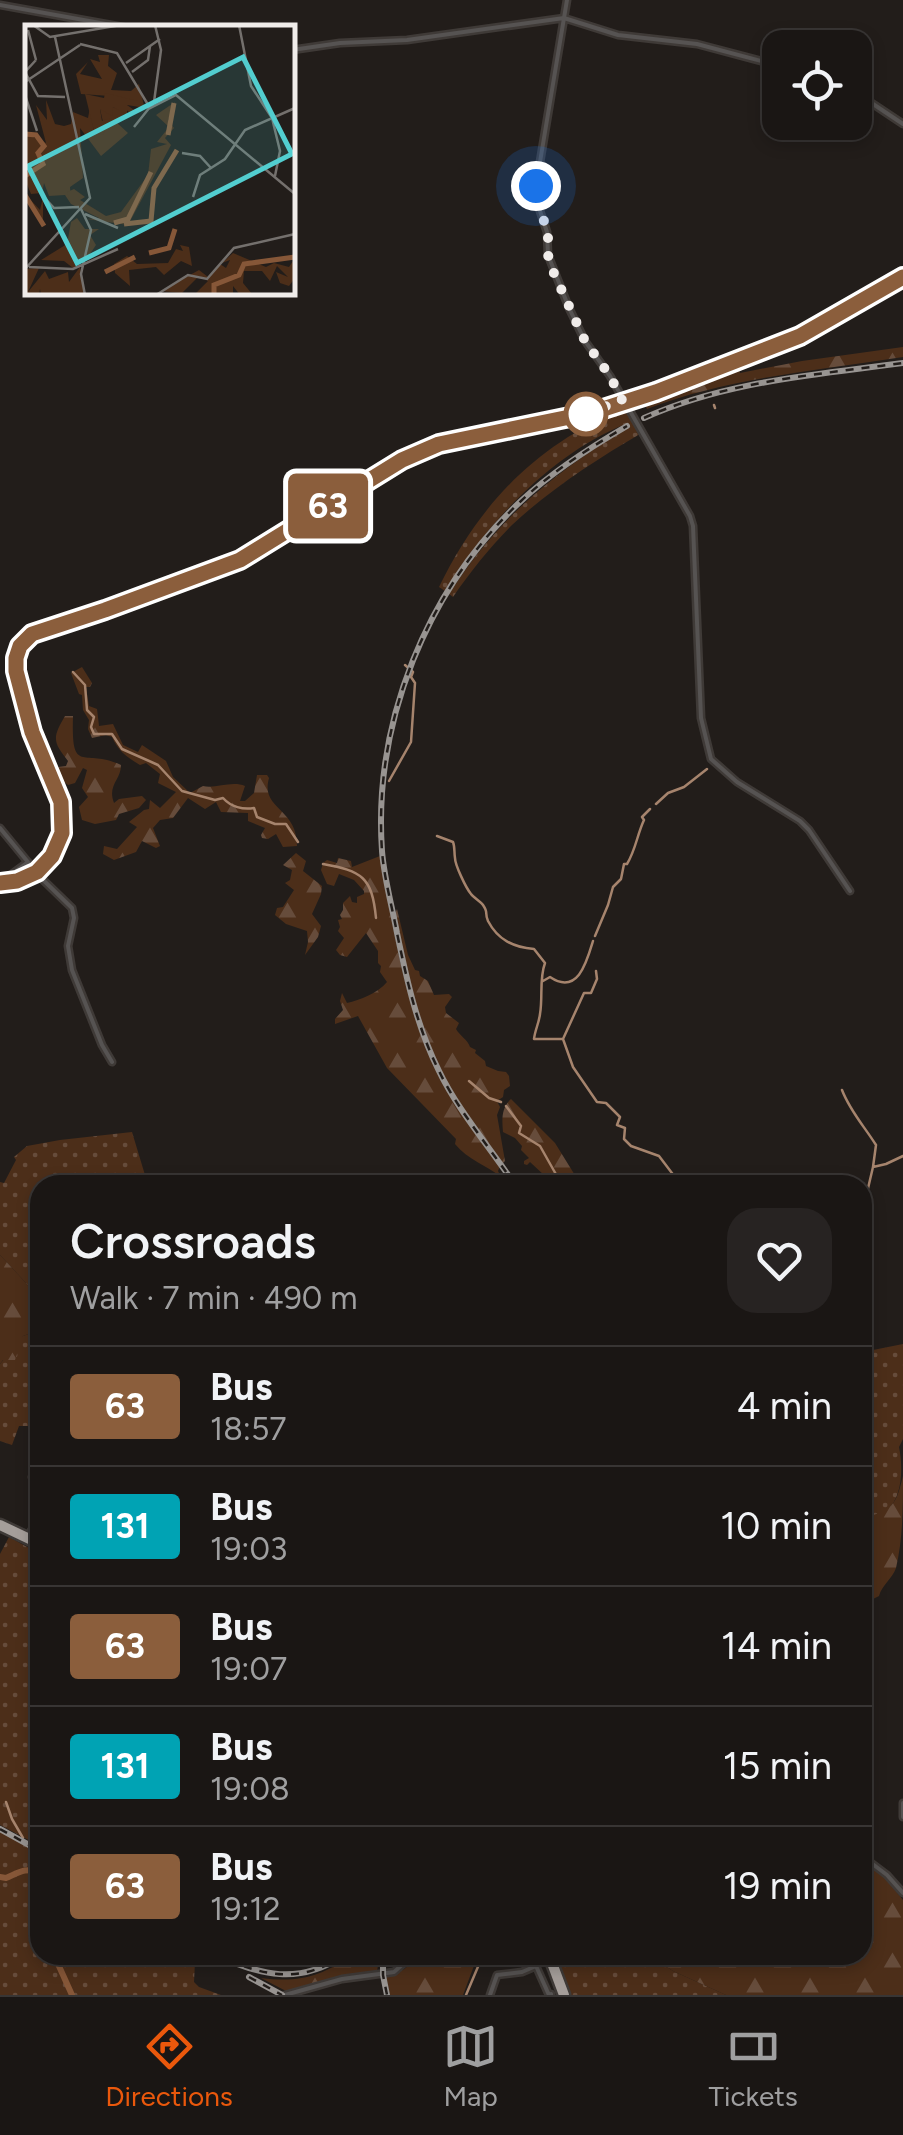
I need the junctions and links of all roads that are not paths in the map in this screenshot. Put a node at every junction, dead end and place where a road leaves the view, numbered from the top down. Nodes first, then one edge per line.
1 (567, 0) edge
2 (0, 6) edge
3 (564, 18) junction
4 (111, 25) edge
5 (295, 50) edge
6 (762, 61) edge
7 (872, 103) edge
8 (903, 124) edge
9 (903, 277) edge
10 (623, 402) junction
11 (0, 828) edge
12 (30, 865) junction
13 (3, 881) edge
14 (850, 892) dead end
15 (112, 1062) dead end
16 (0, 1523) edge
17 (30, 1533) edge
18 (27, 1539) junction
19 (30, 1540) edge
20 (903, 1803) edge
21 (903, 1817) edge
22 (872, 1864) edge
23 (903, 1893) edge
24 (402, 1965) edge
25 (552, 1965) edge
26 (536, 1966) joint
27 (550, 1994) edge
28 (286, 1995) edge
29 (490, 1995) edge
30 (564, 1995) edge

1 - 3 street
2 - 4 street
3 - 5 street
3 - 6 street
3 - 10 street
7 - 8 street
9 - 10 highway
10 - 13 highway
10 - 14 street
11 - 12 street
12 - 13 street
12 - 15 street, bridge
16 - 18 highway
17 - 18 street
18 - 19 highway
20 - 21 street
22 - 23 street
24 - 28 street
25 - 30 highway
26 - 27 street
26 - 29 street

